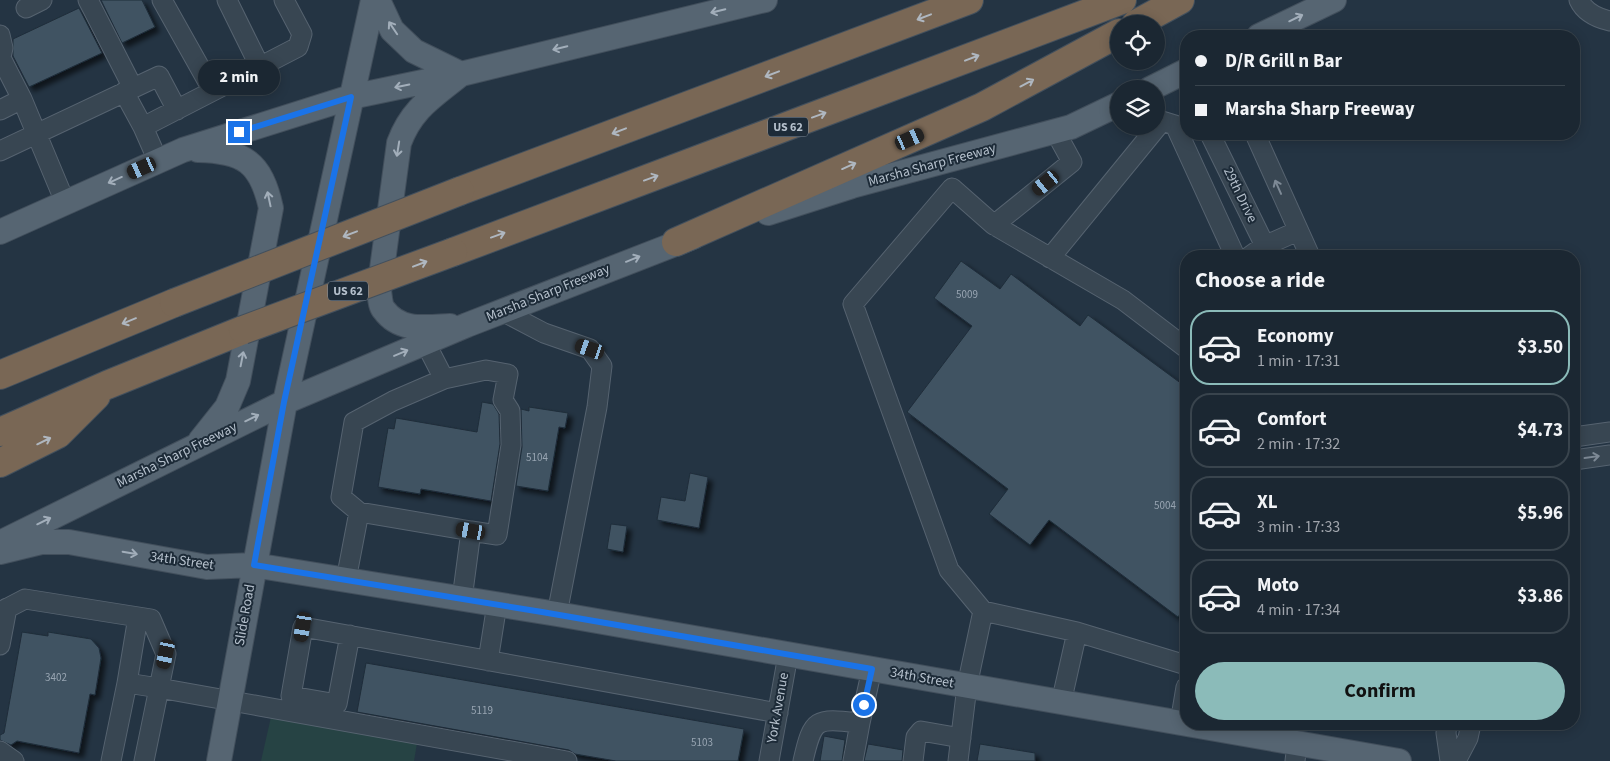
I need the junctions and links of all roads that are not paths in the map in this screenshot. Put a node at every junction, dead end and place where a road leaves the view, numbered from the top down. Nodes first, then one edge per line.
1 (88, 0) edge
2 (162, 0) edge
3 (227, 0) edge
4 (284, 0) edge
5 (373, 0) edge
6 (378, 0) edge
7 (766, 0) edge
8 (969, 0) edge
9 (1122, 0) edge
10 (1180, 0) edge
11 (1334, 0) edge
12 (1579, 0) edge
13 (1152, 15) edge
14 (1610, 21) edge
15 (1272, 30) edge
16 (0, 35) edge
17 (1110, 38) edge
18 (0, 57) edge
19 (260, 67) junction
20 (461, 74) junction
21 (1180, 78) edge
22 (1165, 83) edge
23 (128, 90) junction
24 (213, 91) junction
25 (351, 97) junction
26 (22, 99) junction
27 (1110, 108) edge
28 (0, 110) edge
29 (177, 110) junction
30 (143, 127) junction
31 (1055, 131) junction
32 (38, 134) junction
33 (1180, 136) edge
34 (1182, 140) edge
35 (1213, 140) edge
36 (1258, 140) edge
37 (183, 150) junction
38 (0, 151) edge
39 (158, 161) junction
40 (65, 202) junction
41 (994, 225) junction
42 (1298, 231) junction
43 (0, 232) edge
44 (676, 242) junction
45 (1232, 250) edge
46 (1260, 250) edge
47 (1266, 250) edge
48 (1307, 250) edge
49 (1050, 258) junction
50 (502, 311) junction
51 (467, 325) junction
52 (1180, 338) edge
53 (425, 342) junction
54 (0, 375) edge
55 (444, 379) junction
56 (107, 385) junction
57 (284, 402) junction
58 (0, 432) edge
59 (1610, 432) edge
60 (1580, 436) edge
61 (196, 446) junction
62 (1610, 455) edge
63 (1580, 459) edge
64 (0, 463) edge
65 (359, 512) junction
66 (471, 531) junction
67 (0, 543) edge
68 (0, 552) edge
69 (254, 565) junction
70 (346, 580) junction
71 (462, 599) junction
72 (497, 604) junction
73 (4, 610) edge
74 (983, 611) junction
75 (556, 614) junction
76 (138, 617) junction
77 (1076, 632) junction
78 (350, 635) dead end
79 (0, 645) edge
80 (788, 655) junction
81 (488, 661) junction
82 (1180, 663) edge
83 (872, 669) junction
84 (127, 682) junction
85 (966, 686) junction
86 (158, 688) junction
87 (230, 701) junction
88 (1061, 702) junction
89 (778, 713) junction
90 (860, 723) junction
91 (1180, 723) edge
92 (1208, 730) edge
93 (1446, 730) edge
94 (1470, 730) edge
95 (961, 738) junction
96 (0, 751) edge
97 (1296, 752) edge
98 (1362, 758) edge
99 (14, 761) edge
100 (111, 761) edge
101 (144, 761) edge
102 (219, 761) edge
103 (567, 761) edge
104 (769, 761) edge
105 (803, 761) edge
106 (853, 761) edge
107 (913, 761) edge
108 (958, 761) edge
109 (1399, 761) edge
110 (1450, 761) edge
111 (1456, 761) edge

1 - 23 street
2 - 24 street
3 - 19 street
4 - 19 street
5 - 25 main road, Slide Road
20 -> 6 main road
7 -> 20 main road
8 -> 54 highway, bridge
56 -> 9 highway, US 62, bridge
10 - 13 highway
15 -> 11 main road
12 - 14 street
16 - 18 street
44 -> 17 highway
18 - 26 street
19 - 24 street
20 -> 25 main road
20 -> 51 main road
21 - 22 main road
23 - 29 street
23 - 30 street
23 - 32 street
24 - 29 street
25 - 37 main road
25 - 57 main road, Slide Road
26 - 28 street
26 - 32 street
27 - 31 main road, Marsha Sharp Freeway
29 - 30 street
30 - 39 street
31 - 41 street
31 - 44 main road, Marsha Sharp Freeway
32 - 38 street
32 - 40 street
33 - 49 street
34 - 45 street
35 - 46 street, 29th Drive
42 -> 36 street
37 - 39 main road
61 -> 37 main road
39 -> 40 main road
40 - 43 main road
41 - 49 street
41 - 74 street
42 - 47 street
42 - 48 street
50 -> 44 main road, Marsha Sharp Freeway
49 - 52 street
50 - 51 main road, Marsha Sharp Freeway
50 - 75 street
51 - 53 main road, Marsha Sharp Freeway
53 - 55 street
57 -> 53 main road, Marsha Sharp Freeway
55 - 65 street
55 - 66 street
56 - 58 highway, US 62
64 -> 56 highway
61 -> 57 main road, Marsha Sharp Freeway
57 - 69 main road, Slide Road
59 - 60 street
67 -> 61 main road, Marsha Sharp Freeway
63 -> 62 street
65 - 66 street
65 - 70 street
66 - 71 street
68 -> 69 main road, 34th Street
69 - 70 main road, 34th Street
69 - 87 main road, Slide Road
70 - 71 main road, 34th Street
71 - 72 main road, 34th Street
72 - 75 main road, 34th Street
72 - 81 street
73 - 76 street
73 - 79 street
74 - 77 street
74 - 85 street
75 - 80 main road, 34th Street
76 - 84 street
76 - 86 street
77 - 82 street
77 - 88 street
78 - 81 street
80 - 83 main road, 34th Street
80 - 89 street, York Avenue
81 - 89 street
83 - 85 main road, 34th Street
83 - 90 street
84 - 86 street
84 - 100 street
85 - 88 main road, 34th Street
85 - 95 street
86 - 87 street
86 - 101 street
87 - 102 main road, Slide Road
87 - 103 street
88 - 91 main road, 34th Street
89 - 104 street, York Avenue
90 - 105 street
90 - 106 street
92 - 97 main road, 34th Street
93 - 110 street
94 - 111 street
95 - 107 street
95 - 108 street
96 - 99 street
97 - 98 main road, 34th Street
98 - 109 main road, 34th Street

